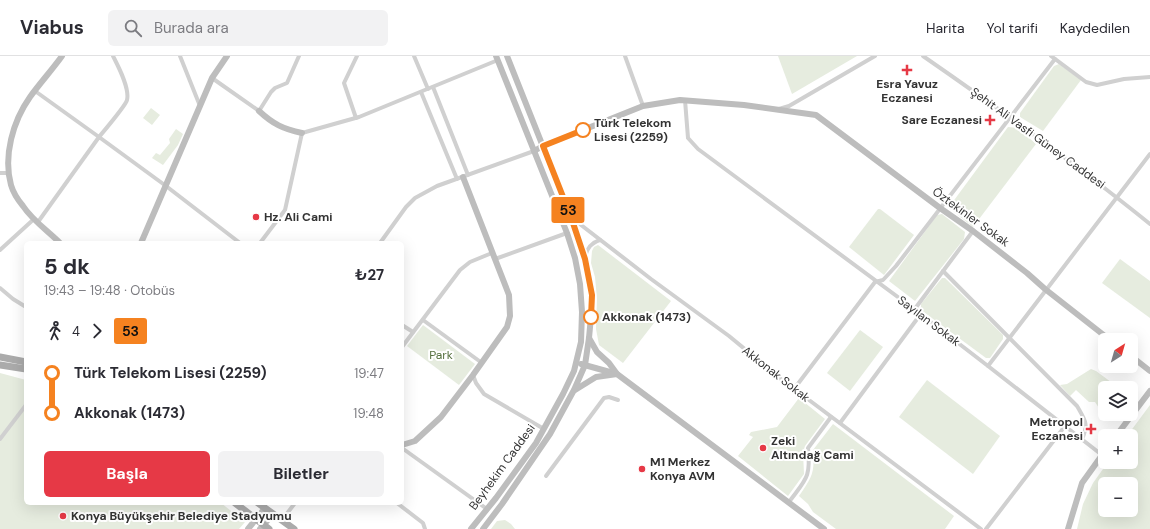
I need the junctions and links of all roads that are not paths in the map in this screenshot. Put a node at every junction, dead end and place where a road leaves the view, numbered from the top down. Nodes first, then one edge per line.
1 (62, 56) edge
2 (113, 56) edge
3 (180, 56) edge
4 (227, 56) edge
5 (299, 56) edge
6 (357, 56) edge
7 (414, 56) edge
8 (507, 56) edge
9 (625, 56) edge
10 (875, 56) edge
11 (924, 56) edge
12 (1051, 56) edge
13 (497, 58) edge
14 (1055, 59) junction
15 (1150, 77) edge
16 (212, 78) junction
17 (433, 87) junction
18 (428, 89) junction
19 (34, 91) junction
20 (421, 92) junction
21 (685, 100) junction
22 (200, 106) junction
23 (643, 106) junction
24 (779, 109) junction
25 (259, 111) junction
26 (1011, 117) junction
27 (356, 118) junction
28 (302, 133) junction
29 (99, 137) junction
30 (543, 146) junction
31 (534, 151) junction
32 (1150, 154) edge
33 (9, 173) junction
34 (0, 174) edge
35 (463, 177) junction
36 (166, 186) junction
37 (1116, 196) junction
38 (940, 208) junction
39 (571, 217) junction
40 (36, 220) junction
41 (1150, 224) edge
42 (973, 231) junction
43 (567, 233) junction
44 (600, 240) junction
45 (58, 241) edge
46 (142, 241) edge
47 (237, 241) edge
48 (263, 241) edge
49 (381, 241) edge
50 (0, 250) edge
51 (494, 256) junction
52 (585, 259) junction
53 (943, 271) junction
54 (875, 282) junction
55 (0, 288) edge
56 (1045, 289) junction
57 (24, 306) edge
58 (914, 310) junction
59 (920, 314) junction
60 (422, 320) junction
61 (404, 326) edge
62 (413, 332) junction
63 (1101, 333) edge
64 (589, 338) junction
65 (1008, 338) junction
66 (404, 344) edge
67 (0, 357) edge
68 (24, 362) edge
69 (576, 362) junction
70 (1138, 362) edge
71 (482, 363) junction
72 (0, 365) edge
73 (585, 365) junction
74 (988, 366) junction
75 (24, 369) edge
76 (1150, 371) edge
77 (617, 374) junction
78 (474, 375) junction
79 (794, 389) junction
80 (574, 390) junction
81 (1150, 390) edge
82 (618, 400) dead end
83 (24, 408) edge
84 (831, 417) junction
85 (840, 423) junction
86 (1065, 426) junction
87 (544, 429) junction
88 (1121, 429) edge
89 (0, 439) edge
90 (1082, 439) junction
91 (404, 446) edge
92 (404, 448) edge
93 (1098, 449) edge
94 (1098, 461) edge
95 (546, 476) dead end
96 (789, 502) junction
97 (238, 505) edge
98 (261, 505) edge
99 (293, 505) edge
100 (400, 505) edge
101 (265, 508) junction
102 (487, 509) junction
103 (272, 514) junction
104 (256, 519) junction
105 (282, 521) junction
106 (264, 528) edge
107 (248, 529) edge
108 (294, 529) edge
109 (425, 529) edge
110 (471, 529) edge
111 (483, 529) edge
112 (824, 529) edge
113 (981, 529) edge
114 (986, 529) edge
115 (1068, 529) edge

1 - 19 street
2 - 29 street
3 - 22 street
4 - 16 street
5 - 25 street
6 - 27 street
7 - 18 street
8 - 30 street, Beyhekim Caddesi
9 - 23 street
10 - 24 street
11 - 26 street, Şehit Ali Vasfi Güney Caddesi
12 - 14 street
13 - 17 street
13 - 31 street, Beyhekim Caddesi
14 - 15 street
14 - 26 street
16 - 22 street
16 - 25 street
17 - 18 street
17 - 35 street
18 - 20 street
19 - 29 street
19 - 33 street
20 - 27 street
20 - 35 street
21 - 23 street
21 - 24 street
21 - 54 street, Sayılan Sokak
22 - 36 street
23 - 30 street
24 - 38 street, Öztekinler Sokak
25 - 28 street
26 - 37 street, Şehit Ali Vasfi Güney Caddesi
26 - 38 street
27 - 28 street
28 - 48 street
29 - 36 street
29 - 40 street
30 - 31 street
30 - 39 street, Beyhekim Caddesi
31 - 35 street
31 - 43 street, Beyhekim Caddesi
32 - 37 street
33 - 34 street
33 - 40 street
35 - 49 street
35 - 51 street
36 - 46 street
36 - 47 street
37 - 41 street, Şehit Ali Vasfi Güney Caddesi
37 - 56 street
38 - 42 street, Öztekinler Sokak
38 - 54 street
39 - 44 street, Akkonak Sokak
39 - 52 street, Beyhekim Caddesi
40 - 45 street
40 - 50 street
42 - 53 street
42 - 56 street, Öztekinler Sokak
43 - 51 street
43 - 69 street, Beyhekim Caddesi
44 - 52 street
44 - 79 street, Akkonak Sokak
51 - 60 street
51 - 71 street
52 - 64 street, Beyhekim Caddesi
53 - 58 street
53 - 65 street
54 - 58 street, Sayılan Sokak
54 - 79 street
55 - 57 street
56 - 63 street, Öztekinler Sokak
56 - 65 street
58 - 59 street, Sayılan Sokak
59 - 74 street, Sayılan Sokak
59 - 85 street
60 - 62 street
60 - 71 street
61 - 62 street
62 - 66 street
64 - 73 street, Beyhekim Caddesi
64 - 77 street
65 - 74 street
65 - 90 street
67 - 68 main road
69 - 73 street
69 - 87 street, Beyhekim Caddesi
70 - 76 street
71 - 78 street
72 - 75 main road
73 - 77 street
73 - 80 street, Beyhekim Caddesi
74 - 86 street, Sayılan Sokak
77 - 80 street
77 - 96 street
78 - 87 street
78 - 91 street
79 - 84 street, Akkonak Sokak
80 - 111 street, Beyhekim Caddesi
81 - 88 street
82 - 95 street
83 - 89 street
84 - 85 street, Akkonak Sokak
84 - 96 street
85 - 113 street, Akkonak Sokak
86 - 90 street, Sayılan Sokak
86 - 114 street
87 - 102 street, Beyhekim Caddesi
90 - 93 street, Sayılan Sokak
92 - 102 street
94 - 115 street
96 - 112 street
97 - 104 main road
98 - 101 main road
99 - 105 street
100 - 109 street
101 - 103 main road
101 - 104 street
102 - 110 street, Beyhekim Caddesi
103 - 105 main road
103 - 106 street
104 - 106 main road
104 - 107 street
105 - 108 main road

